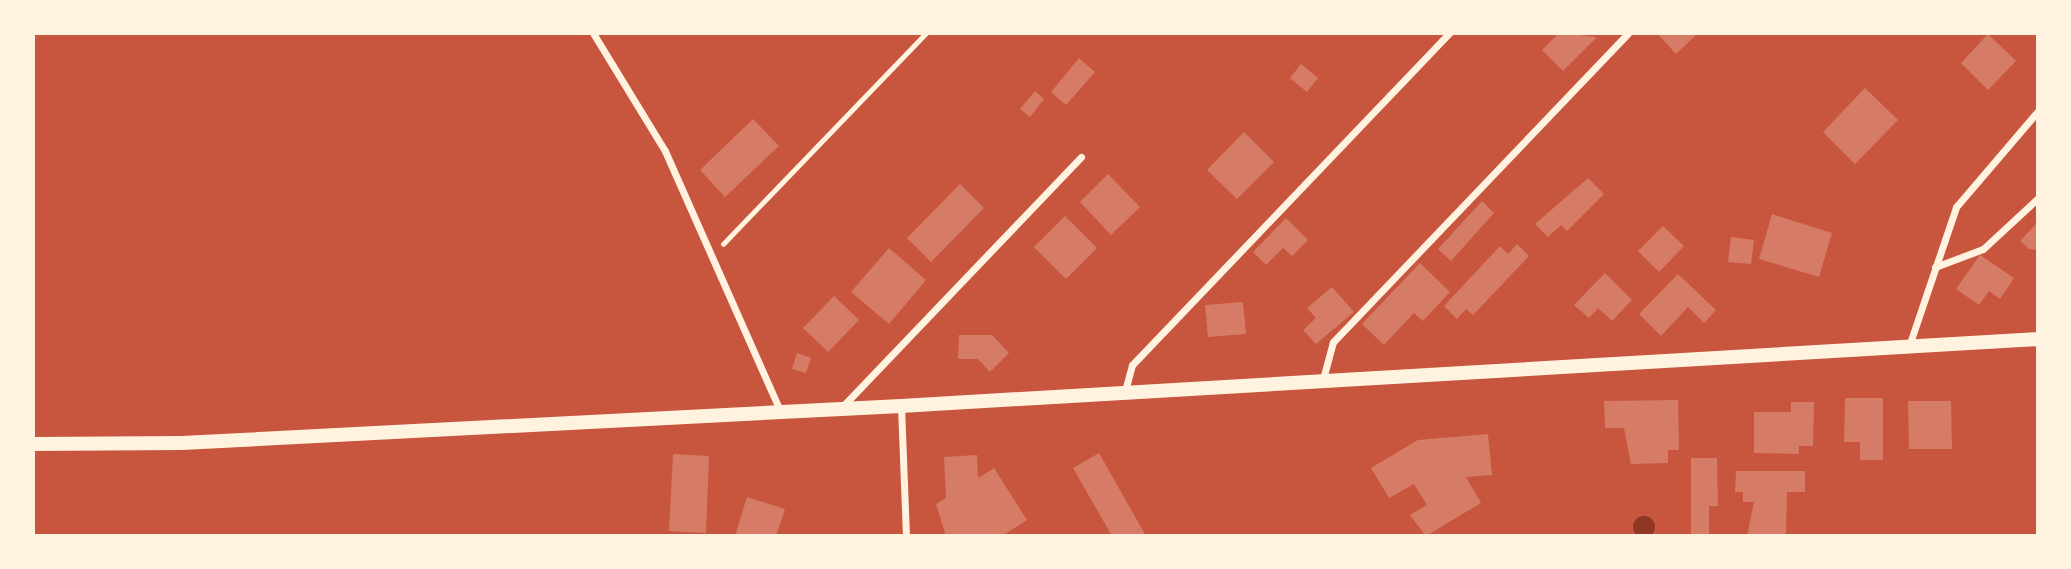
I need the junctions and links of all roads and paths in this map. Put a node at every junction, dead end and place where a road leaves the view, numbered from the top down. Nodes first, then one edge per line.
1 (593, 33) edge
2 (926, 33) edge
3 (1449, 33) edge
4 (1628, 33) edge
5 (2038, 111) edge
6 (1081, 157) dead end
7 (2038, 198) edge
8 (711, 256) junction
9 (1935, 267) junction
10 (2038, 339) edge
11 (1909, 346) junction
12 (1323, 379) junction
13 (1125, 391) junction
14 (901, 406) junction
15 (840, 408) junction
16 (780, 411) junction
17 (33, 444) edge
18 (906, 536) edge

1 - 8 street
2 - 8 path
3 - 13 street
4 - 12 street
5 - 9 street
6 - 15 street
7 - 9 street
8 - 16 street
9 - 11 street
10 - 11 main road
11 - 12 main road
12 - 13 main road
13 - 14 main road
14 - 15 main road
14 - 18 street
15 - 16 main road
16 - 17 main road

